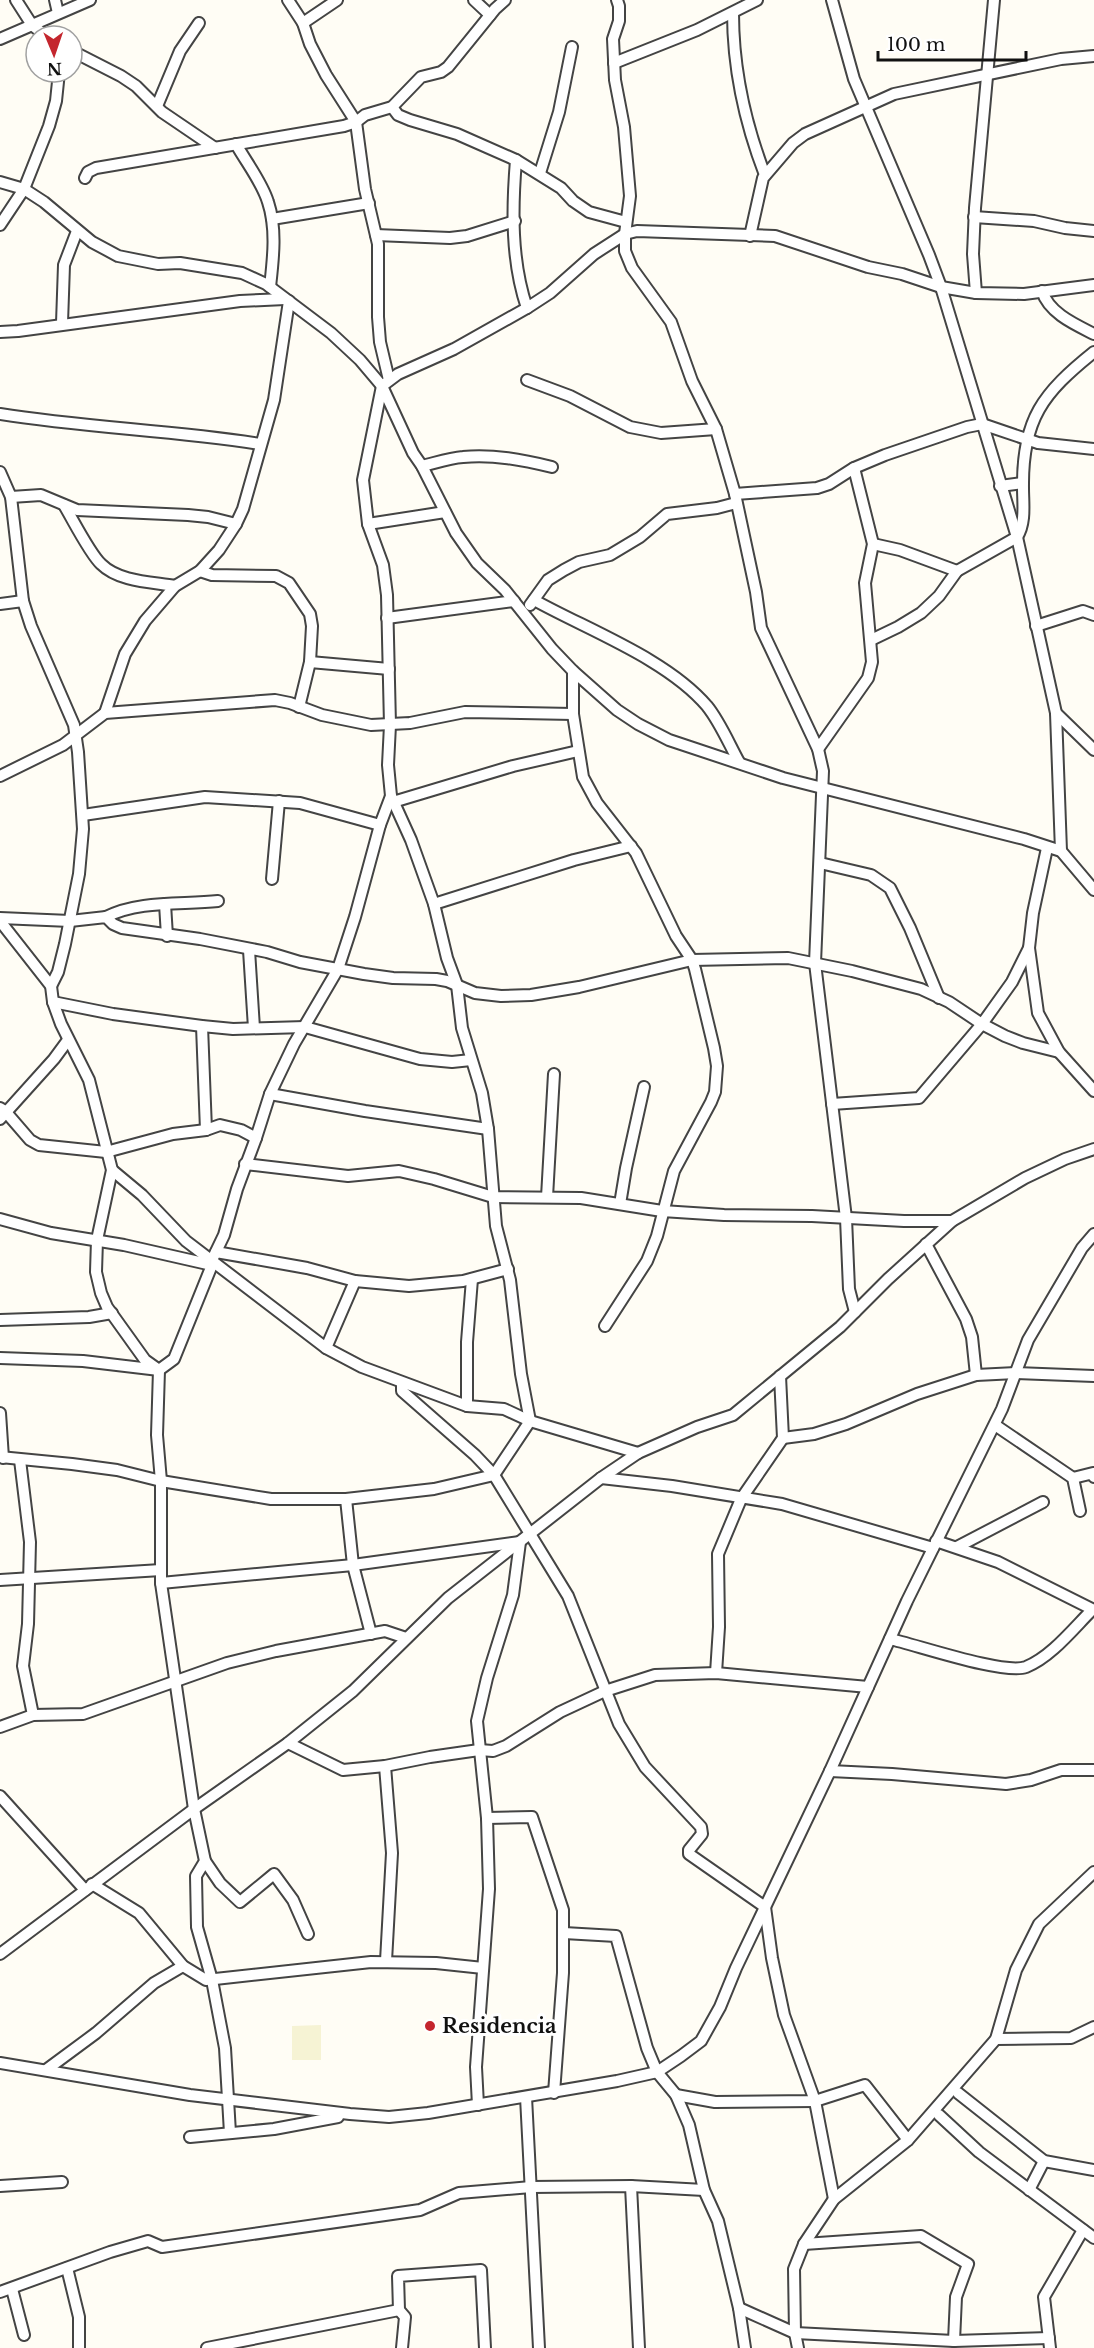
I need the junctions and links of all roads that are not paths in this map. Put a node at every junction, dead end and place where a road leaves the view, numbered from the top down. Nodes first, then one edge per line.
1 (16, 0) edge
2 (55, 0) edge
3 (90, 0) edge
4 (288, 0) edge
5 (337, 0) edge
6 (474, 0) edge
7 (505, 0) edge
8 (617, 0) edge
9 (757, 0) edge
10 (832, 0) edge
11 (994, 0) edge
12 (58, 13) junction
13 (733, 13) junction
14 (490, 15) junction
15 (199, 23) dead end
16 (303, 23) junction
17 (31, 24) edge
18 (34, 24) edge
19 (24, 28) edge
20 (0, 39) edge
21 (572, 46) dead end
22 (1094, 56) edge
23 (84, 57) edge
24 (614, 63) junction
25 (988, 74) junction
26 (58, 84) edge
27 (157, 106) junction
28 (865, 106) junction
29 (392, 107) junction
30 (356, 122) junction
31 (236, 144) junction
32 (215, 148) junction
33 (516, 160) junction
34 (540, 173) junction
35 (765, 176) junction
36 (85, 178) dead end
37 (0, 182) edge
38 (24, 189) junction
39 (369, 203) junction
40 (974, 217) junction
41 (272, 219) junction
42 (515, 221) junction
43 (626, 222) junction
44 (0, 225) edge
45 (77, 231) junction
46 (1094, 231) edge
47 (625, 234) junction
48 (376, 235) junction
49 (750, 236) junction
50 (1094, 285) edge
51 (270, 287) junction
52 (941, 287) junction
53 (1042, 291) junction
54 (976, 293) junction
55 (287, 300) junction
56 (527, 308) junction
57 (62, 323) junction
58 (0, 332) edge
59 (1094, 334) edge
60 (1094, 352) edge
61 (527, 380) dead end
62 (385, 383) junction
63 (0, 414) edge
64 (982, 424) junction
65 (716, 429) junction
66 (1026, 440) junction
67 (260, 444) junction
68 (1094, 448) edge
69 (422, 466) junction
70 (552, 467) dead end
71 (854, 468) junction
72 (0, 472) edge
73 (1023, 483) junction
74 (1000, 486) junction
75 (11, 497) junction
76 (736, 498) junction
77 (64, 505) junction
78 (445, 512) junction
79 (236, 524) junction
80 (368, 524) junction
81 (1017, 537) junction
82 (873, 544) junction
83 (200, 571) junction
84 (957, 571) junction
85 (176, 586) junction
86 (534, 600) junction
87 (23, 601) junction
88 (514, 601) junction
89 (0, 604) edge
90 (524, 614) junction
91 (1094, 615) edge
92 (387, 618) junction
93 (1036, 626) junction
94 (871, 640) junction
95 (310, 662) junction
96 (388, 669) junction
97 (573, 670) junction
98 (299, 707) junction
99 (105, 713) junction
100 (1056, 713) junction
101 (573, 714) junction
102 (390, 725) junction
103 (76, 735) junction
104 (818, 749) junction
105 (578, 750) junction
106 (1094, 750) edge
107 (739, 762) junction
108 (0, 776) edge
109 (823, 787) junction
110 (392, 799) junction
111 (279, 801) junction
112 (83, 815) junction
113 (380, 825) junction
114 (631, 846) junction
115 (1047, 848) junction
116 (1061, 851) junction
117 (820, 863) junction
118 (272, 879) dead end
119 (1094, 890) edge
120 (218, 901) dead end
121 (165, 904) junction
122 (434, 904) junction
123 (106, 917) junction
124 (0, 919) edge
125 (70, 921) junction
126 (167, 936) junction
127 (1029, 948) junction
128 (249, 950) junction
129 (692, 960) junction
130 (815, 963) junction
131 (338, 969) junction
132 (457, 985) junction
133 (51, 986) junction
134 (939, 998) junction
135 (53, 1002) junction
136 (982, 1024) junction
137 (202, 1026) junction
138 (305, 1027) junction
139 (254, 1028) junction
140 (68, 1040) junction
141 (1059, 1052) junction
142 (471, 1060) junction
143 (554, 1074) dead end
144 (644, 1087) dead end
145 (1094, 1091) edge
146 (270, 1094) junction
147 (832, 1104) junction
148 (2, 1113) edge
149 (488, 1129) junction
150 (206, 1130) junction
151 (256, 1138) junction
152 (1094, 1149) edge
153 (106, 1152) junction
154 (245, 1164) junction
155 (112, 1170) junction
156 (493, 1197) junction
157 (547, 1197) junction
158 (621, 1204) junction
159 (662, 1211) junction
160 (846, 1218) junction
161 (0, 1219) edge
162 (952, 1221) junction
163 (1094, 1234) edge
164 (97, 1240) junction
165 (926, 1244) junction
166 (213, 1259) junction
167 (508, 1269) junction
168 (472, 1279) junction
169 (355, 1281) junction
170 (855, 1312) junction
171 (112, 1314) junction
172 (0, 1320) edge
173 (605, 1326) dead end
174 (326, 1348) junction
175 (0, 1358) edge
176 (159, 1370) junction
177 (1016, 1373) junction
178 (976, 1375) junction
179 (780, 1376) junction
180 (1094, 1376) edge
181 (402, 1383) junction
182 (467, 1406) junction
183 (0, 1413) edge
184 (530, 1421) junction
185 (995, 1425) junction
186 (783, 1438) junction
187 (638, 1453) junction
188 (2, 1458) edge
189 (20, 1460) junction
190 (494, 1475) junction
191 (1094, 1477) edge
192 (601, 1478) junction
193 (1073, 1478) junction
194 (161, 1481) junction
195 (346, 1499) junction
196 (741, 1499) junction
197 (1043, 1502) dead end
198 (1080, 1511) dead end
199 (529, 1535) junction
200 (520, 1542) junction
201 (935, 1544) junction
202 (957, 1547) junction
203 (353, 1565) junction
204 (161, 1570) junction
205 (30, 1577) junction
206 (0, 1580) edge
207 (161, 1583) junction
208 (1093, 1610) edge
209 (371, 1634) junction
210 (406, 1638) junction
211 (890, 1639) junction
212 (716, 1673) junction
213 (175, 1682) junction
214 (868, 1687) junction
215 (605, 1691) junction
216 (33, 1715) junction
217 (0, 1727) edge
218 (288, 1743) junction
219 (479, 1750) junction
220 (385, 1766) junction
221 (1094, 1770) edge
222 (830, 1771) junction
223 (0, 1796) edge
224 (194, 1809) junction
225 (487, 1818) junction
226 (206, 1861) junction
227 (1094, 1872) edge
228 (89, 1887) junction
229 (765, 1907) junction
230 (564, 1933) junction
231 (308, 1934) dead end
232 (0, 1954) edge
233 (386, 1961) junction
234 (183, 1966) junction
235 (483, 1968) junction
236 (212, 1980) junction
237 (1094, 2027) edge
238 (996, 2039) junction
239 (0, 2063) edge
240 (46, 2070) junction
241 (657, 2072) junction
242 (554, 2093) junction
243 (958, 2093) dead end
244 (676, 2095) junction
245 (526, 2097) junction
246 (229, 2100) junction
247 (815, 2102) junction
248 (478, 2105) junction
249 (350, 2114) junction
250 (939, 2115) dead end
251 (230, 2133) junction
252 (190, 2137) dead end
253 (908, 2140) junction
254 (1044, 2161) junction
255 (1094, 2170) edge
256 (62, 2182) dead end
257 (0, 2186) edge
258 (631, 2186) junction
259 (531, 2187) junction
260 (704, 2190) junction
261 (1029, 2190) junction
262 (834, 2199) junction
263 (1083, 2230) junction
264 (1094, 2238) edge
265 (804, 2244) junction
266 (67, 2268) junction
267 (12, 2289) junction
268 (0, 2292) edge
269 (739, 2308) junction
270 (399, 2310) junction
271 (795, 2332) junction
272 (24, 2335) dead end
273 (954, 2341) junction
274 (1050, 2343) edge
275 (943, 2344) edge
276 (79, 2348) edge
277 (207, 2348) edge
278 (402, 2348) edge
279 (485, 2348) edge
280 (539, 2348) edge
281 (639, 2348) edge
282 (745, 2348) edge
283 (798, 2348) edge

1 - 17 street
2 - 12 street
3 - 12 street
4 - 16 street
5 - 16 street
6 - 14 street
7 - 14 street
8 - 24 street
9 - 13 street
10 - 28 street
11 - 25 street
12 - 18 street
13 - 24 street
13 - 35 street
14 - 29 street
15 - 27 street
16 - 30 street
19 - 20 street
21 - 34 street
22 - 25 street
23 - 27 street
24 - 43 street
25 - 28 street
25 - 40 street
26 - 38 street
27 - 32 street
28 - 35 street
28 - 52 street
29 - 30 street
29 - 33 street
30 - 31 street
30 - 39 street
31 - 32 street
31 - 41 street
32 - 36 street
33 - 34 street
33 - 42 street
34 - 43 street
35 - 49 street
37 - 38 street
38 - 44 street
38 - 45 street
39 - 41 street
39 - 48 street
40 - 46 street
40 - 54 street
41 - 51 street
42 - 48 street
42 - 56 street
43 - 47 street
45 - 51 street
45 - 57 street
47 - 49 street
47 - 56 street
47 - 65 street
48 - 62 street
49 - 52 street
50 - 53 street
51 - 55 street
52 - 54 street
52 - 64 street
53 - 54 street
53 - 59 street
55 - 57 street
55 - 62 street
55 - 67 street
56 - 62 street
57 - 58 street
60 - 66 street
61 - 65 street
62 - 69 street
62 - 80 street
63 - 67 street
64 - 66 street
64 - 71 street
64 - 74 street
65 - 76 street
66 - 68 street
66 - 73 street
67 - 79 street
69 - 70 street
69 - 78 street
71 - 76 street
71 - 82 street
72 - 75 street
73 - 74 street
73 - 81 street
74 - 81 street
75 - 77 street
75 - 87 street
76 - 86 street
76 - 104 street
77 - 79 street
77 - 85 street
78 - 80 street
78 - 88 street
79 - 83 street
80 - 92 street
81 - 84 street
81 - 93 street
82 - 84 street
82 - 94 street
83 - 85 street
83 - 95 street
84 - 94 street
85 - 99 street
86 - 90 street
86 - 107 street
87 - 89 street
87 - 103 street
88 - 90 street
88 - 92 street
90 - 97 street
91 - 93 street
92 - 96 street
93 - 100 street
94 - 104 street
95 - 96 street
95 - 98 street
96 - 102 street
97 - 101 street
97 - 107 street
98 - 99 street
98 - 102 street
99 - 103 street
100 - 106 street
100 - 116 street
101 - 102 street
101 - 105 street
102 - 110 street
103 - 108 street
103 - 112 street
104 - 109 street
105 - 110 street
105 - 114 street
107 - 109 street
109 - 115 street
109 - 117 street
110 - 113 street
110 - 122 street
111 - 112 street
111 - 113 street
111 - 118 street
112 - 125 street
113 - 131 street
114 - 122 street
114 - 129 street
115 - 116 street
115 - 127 street
116 - 119 street
117 - 130 street
117 - 134 street
120 - 121 street
121 - 123 street
121 - 126 street
122 - 132 street
123 - 125 street
123 - 126 street
124 - 125 street
124 - 133 street
125 - 133 street
126 - 128 street
127 - 136 street
127 - 141 street
128 - 131 street
128 - 139 street
129 - 130 street
129 - 132 street
129 - 159 street
130 - 134 street
130 - 147 street
131 - 132 street
131 - 138 street
132 - 142 street
133 - 135 street
134 - 136 street
135 - 137 street
135 - 140 street
136 - 141 street
136 - 147 street
137 - 139 street
137 - 150 street
138 - 139 street
138 - 142 street
138 - 146 street
140 - 148 street
140 - 153 street
141 - 145 street
142 - 149 street
143 - 157 street
144 - 158 street
146 - 149 street
146 - 151 street
147 - 160 street
148 - 153 street
149 - 156 street
150 - 151 street
150 - 153 street
151 - 154 street
152 - 162 street
153 - 155 street
154 - 156 street
154 - 166 street
155 - 164 street
155 - 166 street
156 - 157 street
156 - 167 street
157 - 158 street
158 - 159 street
159 - 160 street
159 - 173 street
160 - 162 street
160 - 170 street
161 - 164 street
162 - 165 street
163 - 177 street
164 - 166 street
164 - 171 street
165 - 170 street
165 - 178 street
166 - 169 street
166 - 174 street
166 - 176 street
167 - 168 street
167 - 184 street
168 - 169 street
168 - 182 street
169 - 174 street
170 - 179 street
171 - 172 street
171 - 176 street
174 - 181 street
175 - 176 street
176 - 194 street
177 - 178 street
177 - 180 street
177 - 185 street
178 - 186 street
179 - 186 street
179 - 187 street
181 - 182 street
181 - 190 street
182 - 184 street
183 - 188 street
184 - 187 street
184 - 190 street
185 - 193 street
185 - 201 street
186 - 196 street
187 - 192 street
188 - 189 street
189 - 194 street
189 - 205 street
190 - 195 street
190 - 199 street
191 - 193 street
192 - 196 street
192 - 199 street
193 - 198 street
194 - 195 street
194 - 204 street
195 - 203 street
196 - 201 street
196 - 212 street
197 - 202 street
199 - 200 street
199 - 215 street
200 - 203 street
200 - 210 street
200 - 219 street
201 - 202 street
201 - 211 street
202 - 208 street
203 - 207 street
203 - 209 street
204 - 205 street
204 - 207 street
205 - 206 street
205 - 216 street
207 - 213 street
208 - 211 street
209 - 210 street
209 - 213 street
210 - 218 street
211 - 214 street
212 - 214 street
212 - 215 street
213 - 216 street
213 - 224 street
214 - 222 street
215 - 219 street
215 - 229 street
216 - 217 street
218 - 220 street
218 - 224 street
219 - 220 street
219 - 225 street
220 - 233 street
221 - 222 street
222 - 229 street
223 - 228 street
224 - 226 street
224 - 228 street
225 - 230 street
225 - 235 street
226 - 231 street
226 - 236 street
227 - 238 street
228 - 232 street
228 - 234 street
229 - 241 street
229 - 247 street
230 - 241 street
230 - 242 street
233 - 235 street
233 - 236 street
234 - 236 street
234 - 240 street
235 - 248 street
236 - 246 street
237 - 238 street
238 - 253 street
239 - 240 street
240 - 246 street
241 - 242 street
241 - 244 street
242 - 245 street
243 - 254 street
244 - 247 street
244 - 260 street
245 - 248 street
245 - 259 street
246 - 249 street
246 - 251 street
247 - 253 street
247 - 262 street
248 - 249 street
249 - 251 street
250 - 261 street
251 - 252 street
253 - 262 street
254 - 255 street
254 - 261 street
256 - 257 street
258 - 259 street
258 - 260 street
258 - 281 street
259 - 266 street
259 - 280 street
260 - 269 street
261 - 263 street
262 - 265 street
263 - 264 street
263 - 274 street
265 - 271 street
265 - 273 street
266 - 267 street
266 - 276 street
267 - 268 street
267 - 272 street
269 - 271 street
269 - 282 street
270 - 277 street
270 - 278 street
270 - 279 street
271 - 275 street
271 - 283 street
273 - 274 street
273 - 275 street

